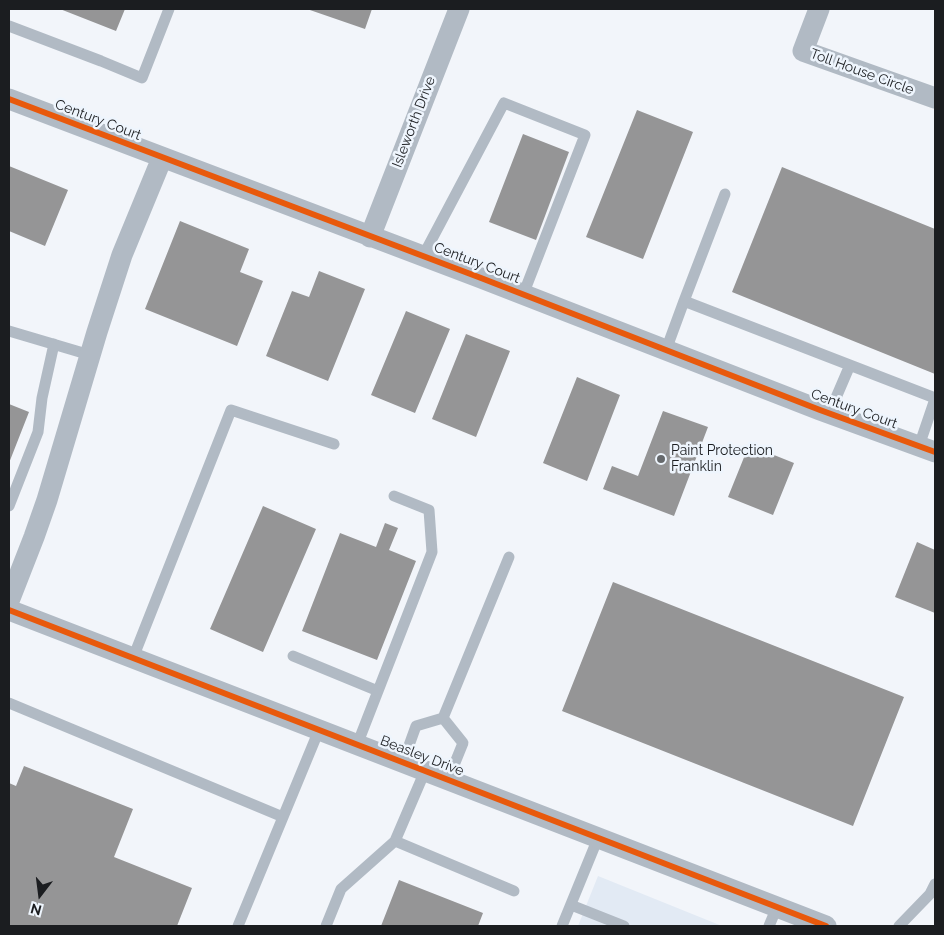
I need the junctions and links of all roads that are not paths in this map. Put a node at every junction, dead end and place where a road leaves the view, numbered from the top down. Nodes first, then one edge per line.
1 (169, 9) edge
2 (460, 9) edge
3 (819, 9) edge
4 (9, 26) edge
5 (935, 98) edge
6 (9, 99) edge
7 (162, 158) junction
8 (725, 194) dead end
9 (370, 237) junction
10 (423, 256) junction
11 (523, 295) junction
12 (684, 301) junction
13 (9, 331) edge
14 (54, 344) junction
15 (666, 350) junction
16 (90, 354) junction
17 (850, 365) junction
18 (935, 398) edge
19 (829, 414) junction
20 (334, 444) dead end
21 (927, 449) edge
22 (394, 496) dead end
23 (9, 506) edge
24 (509, 557) dead end
25 (9, 601) edge
26 (9, 610) edge
27 (293, 656) dead end
28 (133, 658) junction
29 (378, 691) junction
30 (9, 703) edge
31 (443, 718) junction
32 (319, 730) junction
33 (357, 744) junction
34 (403, 762) junction
35 (425, 771) junction
36 (448, 780) junction
37 (283, 817) junction
38 (598, 838) junction
39 (395, 841) junction
40 (935, 884) edge
41 (514, 891) dead end
42 (571, 905) junction
43 (773, 917) edge
44 (238, 926) edge
45 (326, 926) edge
46 (562, 926) edge
47 (624, 926) edge
48 (826, 926) edge
49 (899, 926) edge

1 - 4 lane
2 - 9 street, Isleworth Drive
3 - 5 street, Toll House Circle
6 - 7 street, Century Court
7 - 9 street, Century Court
7 - 16 street
8 - 12 lane
9 - 10 street, Century Court
10 - 11 street, Century Court
10 - 11 lane
11 - 15 street, Century Court
12 - 15 lane
12 - 17 lane
13 - 14 lane
14 - 16 lane
14 - 23 lane
15 - 19 street, Century Court
16 - 25 street
17 - 18 lane
17 - 19 lane
18 - 21 lane
19 - 21 street, Century Court
20 - 28 lane
22 - 29 lane
24 - 31 lane
26 - 28 street, Beasley Drive
27 - 29 lane
28 - 32 street, Beasley Drive
29 - 33 lane
30 - 37 lane
31 - 34 lane
31 - 36 lane
32 - 33 street, Beasley Drive
32 - 37 lane
33 - 34 street, Beasley Drive
34 - 35 street, Beasley Drive
35 - 36 street, Beasley Drive
35 - 39 lane
36 - 38 street, Beasley Drive
37 - 44 lane
38 - 42 lane
38 - 43 street, Beasley Drive
39 - 41 lane
39 - 45 lane
40 - 49 lane
42 - 46 lane
42 - 47 lane
43 - 48 street, Beasley Drive

